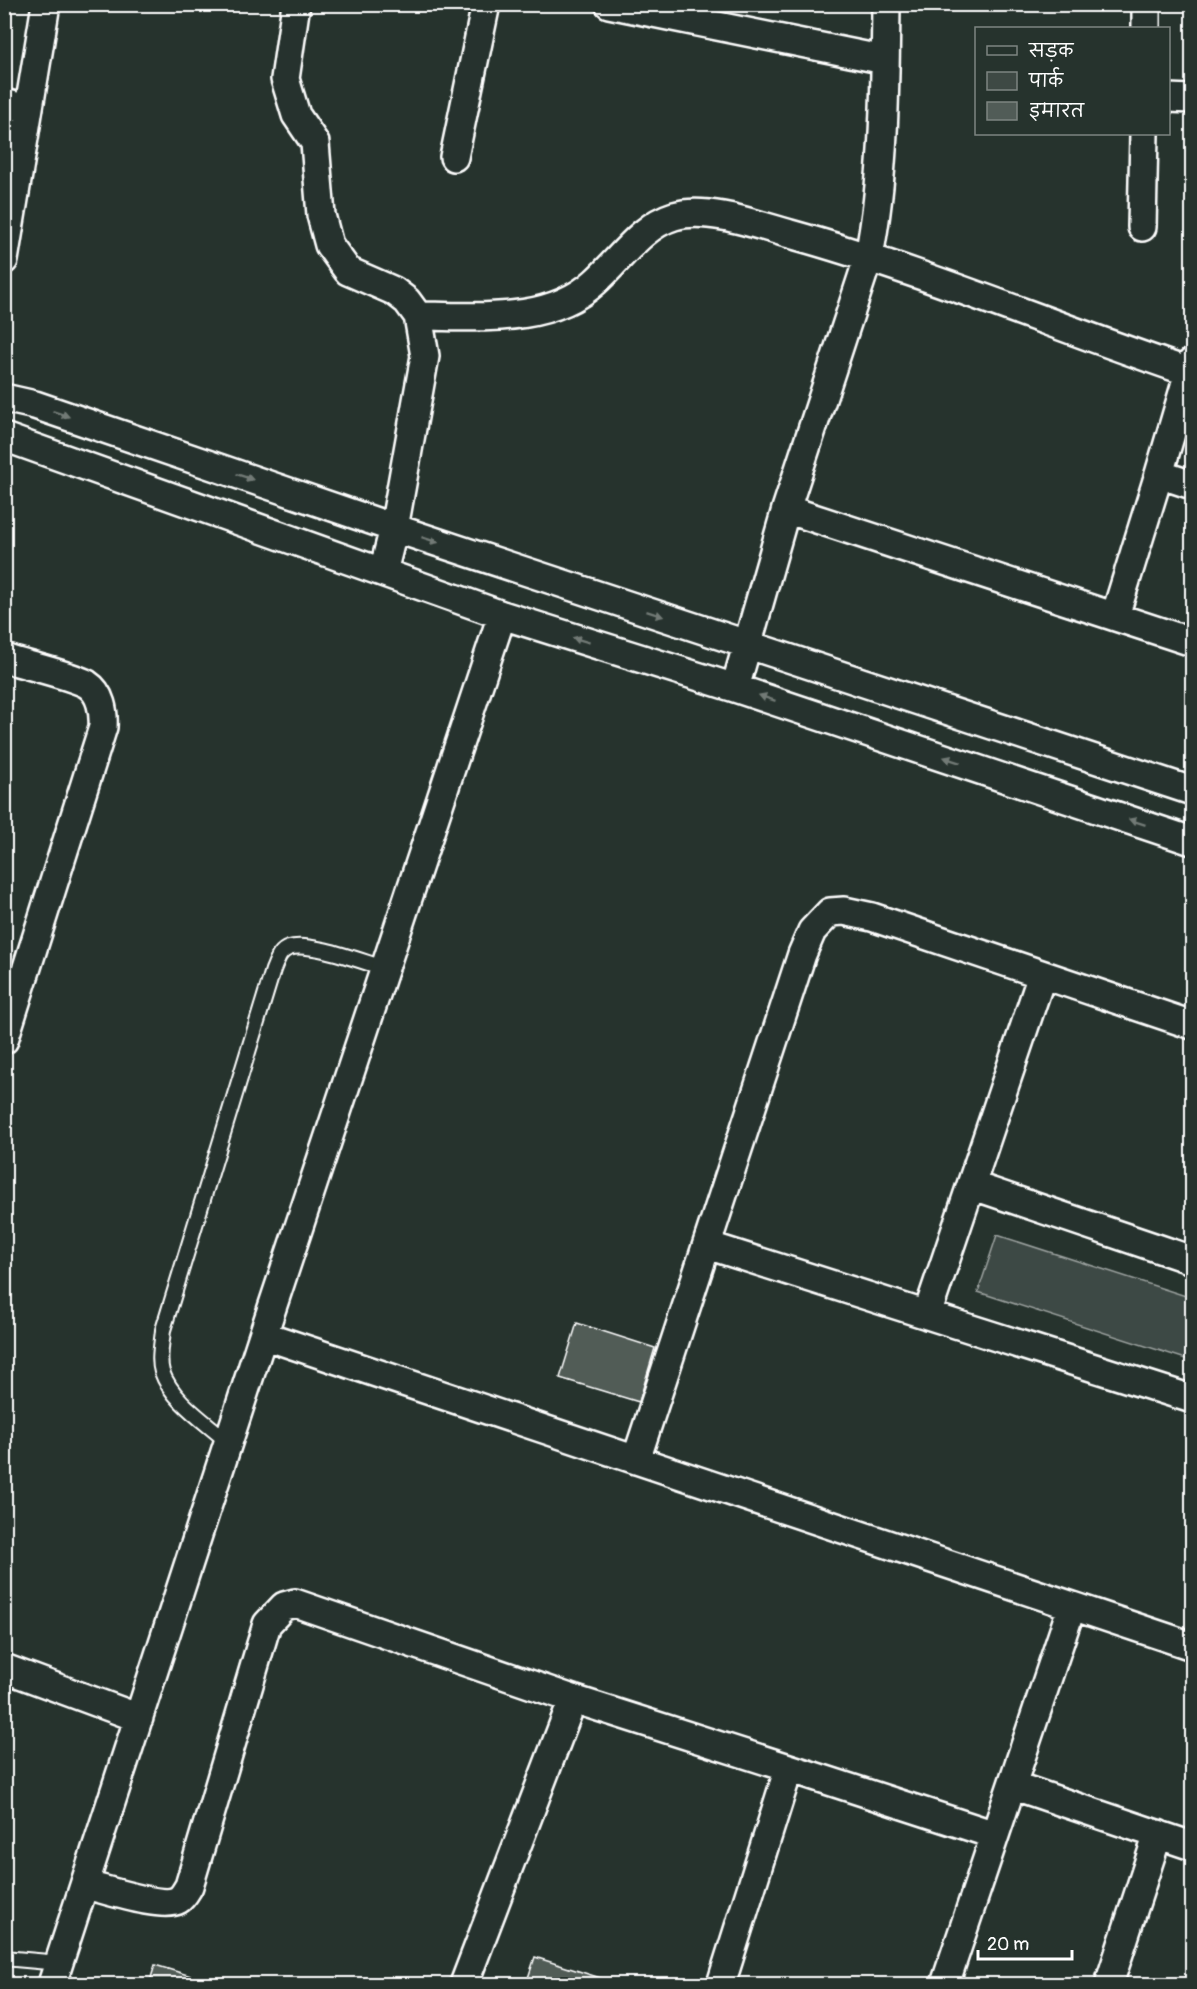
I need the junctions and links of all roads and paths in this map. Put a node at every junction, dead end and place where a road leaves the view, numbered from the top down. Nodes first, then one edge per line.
1 (46, 4) edge
2 (296, 4) edge
3 (486, 4) edge
4 (609, 4) edge
5 (886, 4) edge
6 (1146, 4) edge
7 (1146, 27) edge
8 (885, 60) junction
9 (1170, 98) edge
10 (1192, 99) edge
11 (16, 106) edge
12 (1144, 135) edge
13 (454, 157) dead end
14 (1142, 227) dead end
15 (868, 256) junction
16 (4, 260) edge
17 (418, 316) junction
18 (1191, 369) edge
19 (4, 398) edge
20 (4, 437) edge
21 (1159, 474) junction
22 (1192, 484) edge
23 (786, 508) junction
24 (394, 528) junction
25 (383, 572) junction
26 (502, 615) junction
27 (1115, 616) junction
28 (1192, 642) edge
29 (747, 644) junction
30 (4, 658) edge
31 (735, 688) junction
32 (1192, 791) edge
33 (1192, 841) edge
34 (384, 968) junction
35 (1042, 975) junction
36 (1192, 1025) edge
37 (4, 1040) edge
38 (971, 1185) junction
39 (707, 1245) junction
40 (1192, 1260) edge
41 (927, 1315) junction
42 (263, 1335) junction
43 (1192, 1399) edge
44 (228, 1442) junction
45 (636, 1460) junction
46 (1072, 1606) junction
47 (1192, 1646) edge
48 (4, 1668) edge
49 (573, 1700) junction
50 (140, 1718) junction
51 (789, 1768) junction
52 (1012, 1785) junction
53 (995, 1834) junction
54 (1158, 1834) junction
55 (1192, 1846) edge
56 (86, 1885) junction
57 (4, 1958) edge
58 (56, 1974) edge
59 (464, 1984) edge
60 (721, 1984) edge
61 (945, 1984) edge
62 (1109, 1984) edge

1 - 11 street
2 - 17 street
3 - 13 street
4 - 8 street
5 - 8 street
6 - 7 street
8 - 15 street
9 - 10 street
11 - 16 street
12 - 14 street
15 - 17 street
15 - 18 street
15 - 23 street
17 - 24 street
18 - 21 street
19 -> 24 street
20 - 25 street
21 - 22 street
21 - 27 street
23 - 27 street
23 - 29 street
24 - 25 street
24 -> 29 street
25 - 26 street
31 -> 26 street
26 - 34 street
27 - 28 street
29 - 31 street
29 - 32 street
30 - 37 street
33 -> 31 street
34 - 42 street
34 - 44 lane
35 - 36 street
35 - 38 street
35 - 39 street
38 - 40 street
38 - 41 street
39 - 41 street
39 - 45 street
41 - 43 street
42 - 44 street
42 - 45 street
44 - 50 street
45 - 46 street
46 - 47 street
46 - 52 street
48 - 50 street
49 - 51 street
49 - 56 street
49 - 59 street
50 - 56 street
51 - 53 street
51 - 60 street
52 - 53 street
52 - 54 street
53 - 61 street
54 - 55 street
54 - 62 street
56 - 58 street
57 - 58 lane

